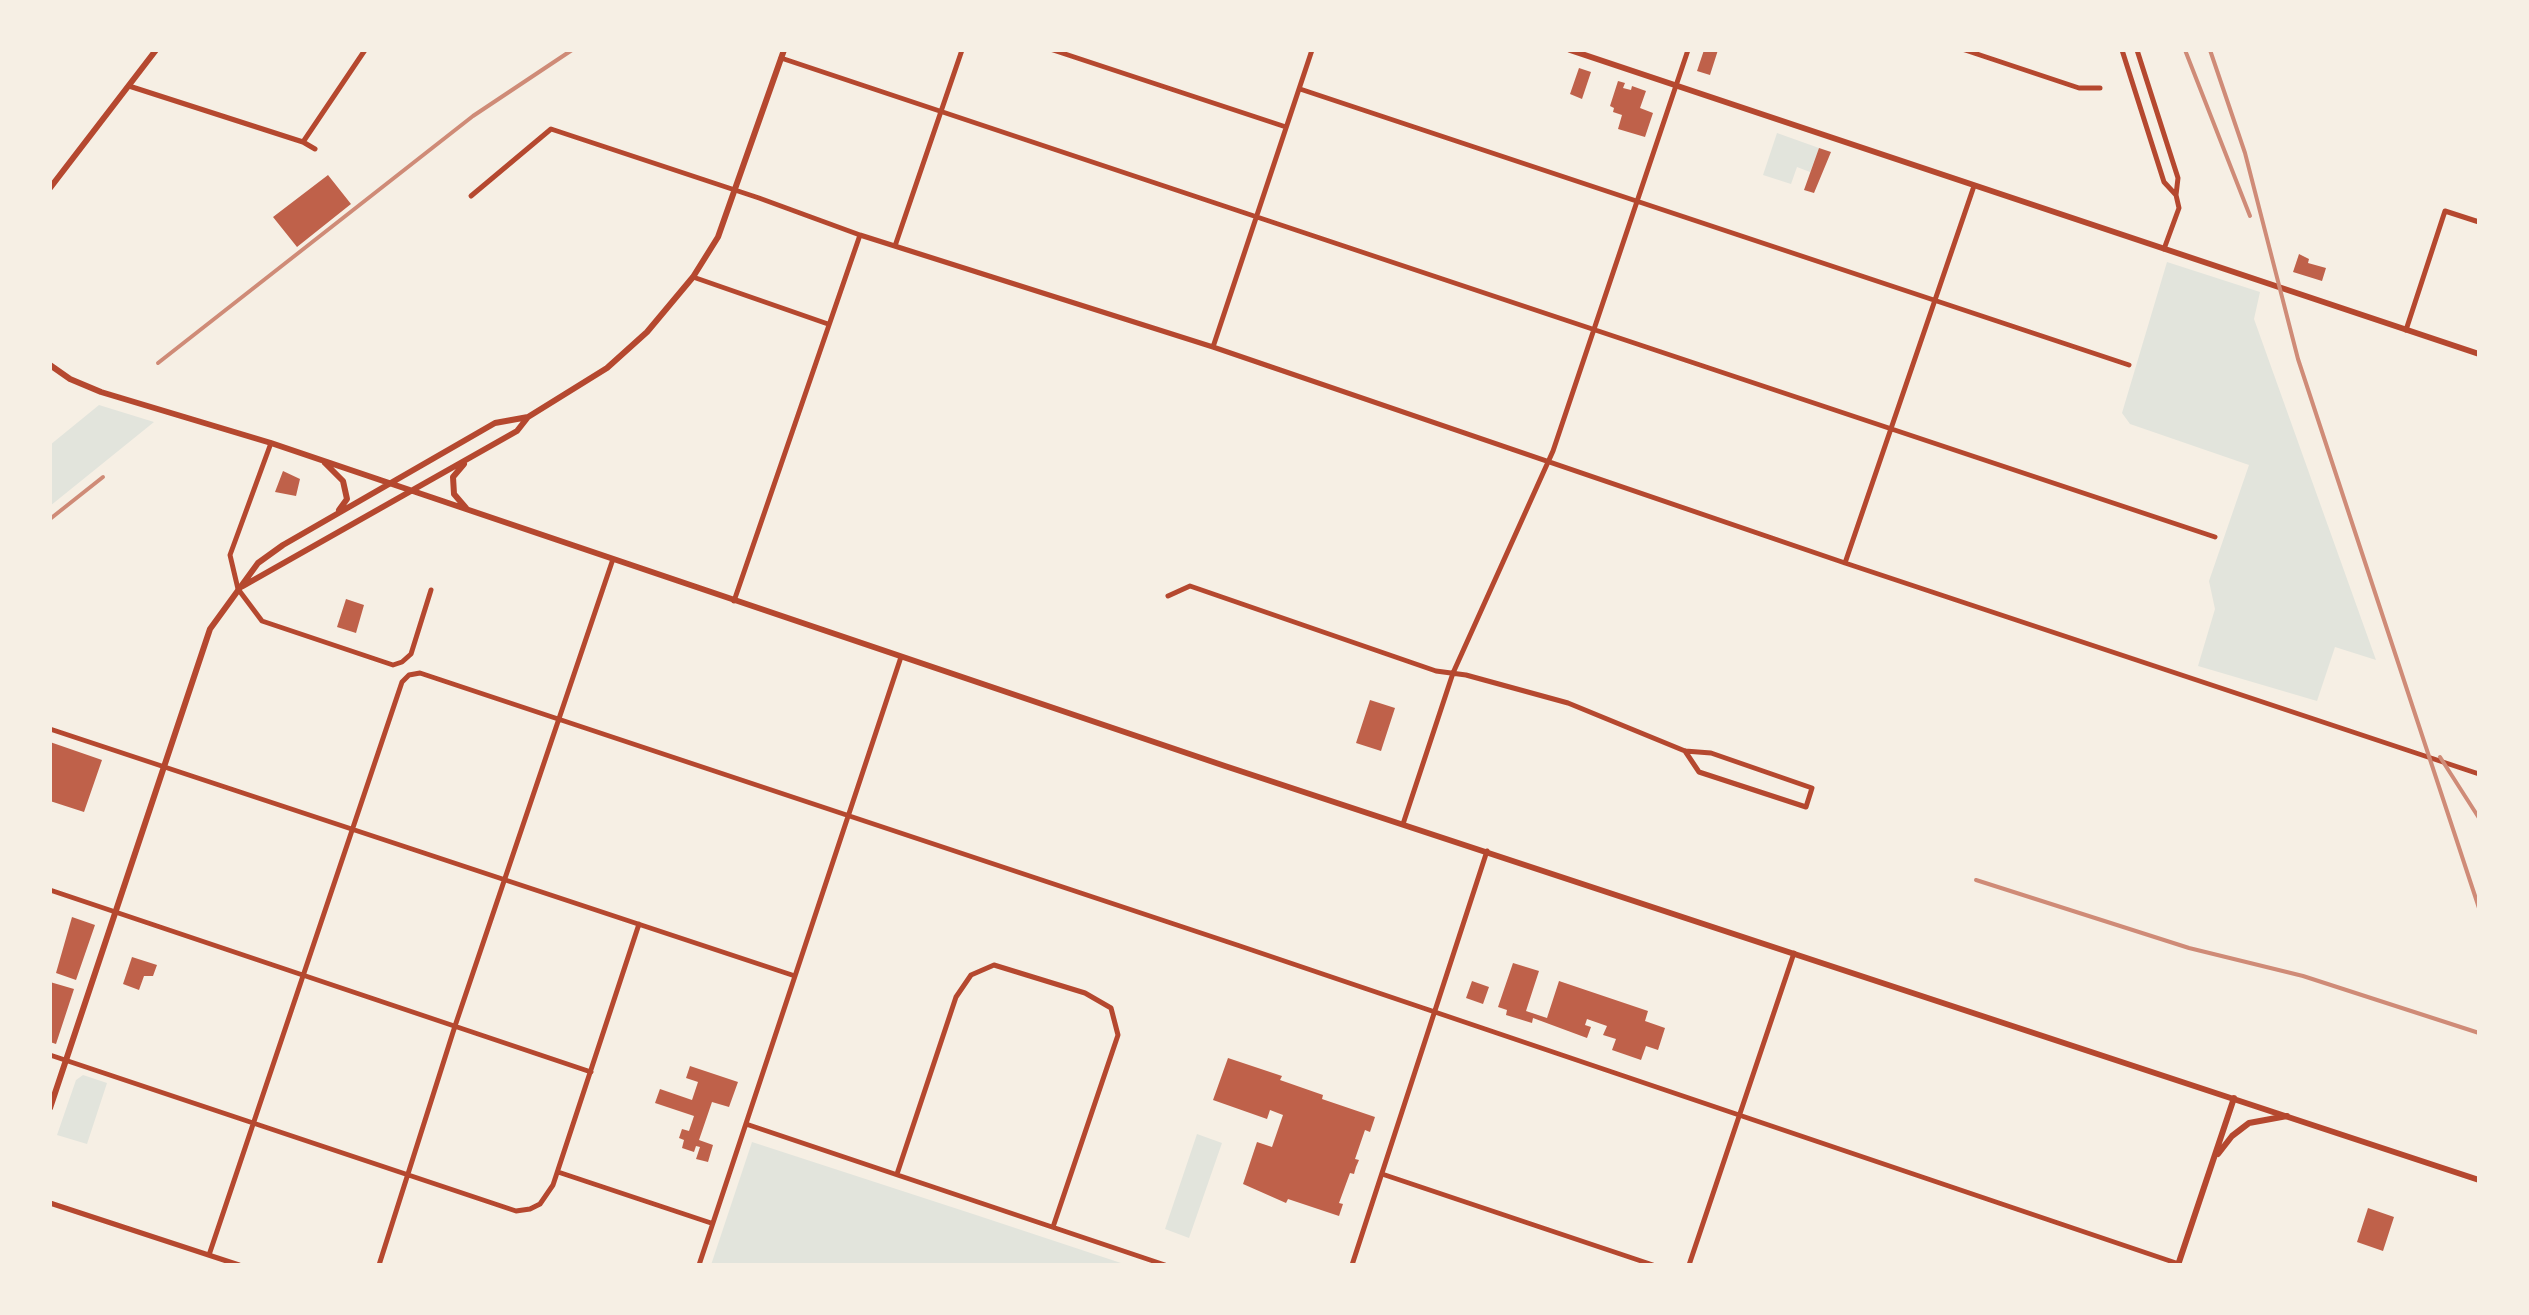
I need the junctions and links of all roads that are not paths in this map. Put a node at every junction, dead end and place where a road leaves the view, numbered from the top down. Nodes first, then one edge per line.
1 (156, 50) edge
2 (365, 50) edge
3 (962, 50) edge
4 (1053, 50) edge
5 (1312, 50) edge
6 (1570, 50) edge
7 (1688, 50) edge
8 (1966, 50) edge
9 (2122, 50) edge
10 (2137, 50) edge
11 (782, 54) edge
12 (129, 86) junction
13 (1676, 86) junction
14 (2100, 88) dead end
15 (1300, 89) junction
16 (940, 110) junction
17 (1286, 128) junction
18 (302, 142) junction
19 (315, 149) dead end
20 (1974, 186) junction
21 (50, 188) edge
22 (736, 191) junction
23 (2176, 195) junction
24 (471, 196) dead end
25 (1637, 202) junction
26 (1256, 217) junction
27 (2479, 222) edge
28 (860, 235) junction
29 (895, 246) junction
30 (2164, 249) junction
31 (693, 278) junction
32 (1933, 301) junction
33 (828, 324) junction
34 (1594, 329) junction
35 (2406, 330) junction
36 (1213, 347) junction
37 (2479, 354) edge
38 (50, 365) edge
39 (2129, 365) dead end
40 (528, 417) junction
41 (1889, 429) junction
42 (271, 443) junction
43 (468, 460) junction
44 (324, 462) junction
45 (1546, 462) junction
46 (390, 484) junction
47 (413, 492) junction
48 (467, 509) junction
49 (336, 514) junction
50 (2215, 537) dead end
51 (613, 559) junction
52 (1845, 563) junction
53 (238, 589) junction
54 (431, 590) dead end
55 (1168, 596) dead end
56 (734, 600) junction
57 (901, 656) junction
58 (1453, 672) junction
59 (560, 720) junction
60 (50, 728) edge
61 (1685, 750) junction
62 (162, 766) junction
63 (2479, 774) edge
64 (846, 815) junction
65 (1403, 824) junction
66 (352, 830) junction
67 (1486, 851) junction
68 (506, 880) junction
69 (50, 890) edge
70 (114, 912) junction
71 (640, 924) junction
72 (1794, 953) junction
73 (303, 975) junction
74 (795, 976) junction
75 (1434, 1011) junction
76 (456, 1026) junction
77 (50, 1055) edge
78 (65, 1060) junction
79 (591, 1072) junction
80 (2234, 1098) junction
81 (50, 1108) edge
82 (1740, 1115) junction
83 (2287, 1116) junction
84 (253, 1123) junction
85 (745, 1124) junction
86 (2214, 1158) junction
87 (558, 1172) junction
88 (897, 1174) junction
89 (1382, 1174) junction
90 (409, 1176) junction
91 (2479, 1180) edge
92 (50, 1203) edge
93 (712, 1224) junction
94 (1052, 1227) junction
95 (209, 1255) junction
96 (2178, 1264) edge
97 (240, 1265) edge
98 (380, 1265) edge
99 (698, 1265) edge
100 (1164, 1265) edge
101 (1352, 1265) edge
102 (1653, 1265) edge
103 (1689, 1265) edge

1 - 12 main road
2 - 18 street
3 - 16 street
4 - 17 street
5 - 15 street
6 - 13 main road
7 - 13 street
8 - 14 street
9 - 23 street
10 - 23 street
11 - 16 street
11 - 22 main road
12 - 18 street
12 - 21 main road
13 - 20 main road
13 - 25 street
15 - 17 street
15 - 25 street
16 - 26 street
16 - 29 street
17 - 26 street
18 - 19 street
20 - 30 main road
20 - 32 street
22 - 24 street
22 - 28 street
22 - 31 main road
23 - 30 street
25 - 32 street
25 - 34 street
26 - 34 street
26 - 36 street
27 - 35 street
28 - 29 street
28 - 33 street
29 - 36 street
30 - 35 main road
31 - 33 street
31 - 40 main road
32 - 39 street
32 - 41 street
33 - 56 street
34 - 41 street
34 - 45 street
35 - 37 main road
36 - 45 street
38 - 42 main road
40 - 43 main road
40 - 46 main road
41 - 50 street
41 - 52 street
42 - 44 main road
42 - 53 street
43 - 47 main road
43 - 48 main road
44 - 46 main road
44 - 49 main road
45 - 52 street
45 - 58 street
46 - 47 main road
46 - 49 main road
47 - 48 main road
47 - 53 main road
48 - 51 main road
49 - 53 main road
51 - 56 main road
51 - 59 street
52 - 63 street
53 - 54 street
53 - 62 main road
55 - 58 street
56 - 57 main road
57 - 64 street
57 - 65 main road
58 - 61 street
58 - 65 street
59 - 64 street
59 - 66 street
59 - 68 street
60 - 62 street
61 - 61 street
62 - 66 street
62 - 70 main road
64 - 74 street
64 - 75 street
65 - 67 main road
66 - 68 street
66 - 73 street
67 - 72 main road
67 - 75 street
68 - 71 street
68 - 76 street
69 - 70 street
70 - 73 street
70 - 78 main road
71 - 74 street
71 - 79 street
72 - 80 main road
72 - 82 street
73 - 76 street
73 - 84 street
74 - 85 street
75 - 82 street
75 - 89 street
76 - 79 street
76 - 90 street
77 - 78 street
78 - 81 main road
78 - 84 street
79 - 87 street
80 - 83 main road
80 - 86 main road
82 - 96 street
82 - 103 street
83 - 86 main road
83 - 91 main road
84 - 90 street
84 - 95 street
85 - 88 street
85 - 93 street
86 - 96 main road
87 - 90 street
87 - 93 street
88 - 94 street
88 - 94 street
89 - 101 street
89 - 102 street
90 - 98 street
92 - 95 street
93 - 99 street
94 - 100 street
95 - 97 street

